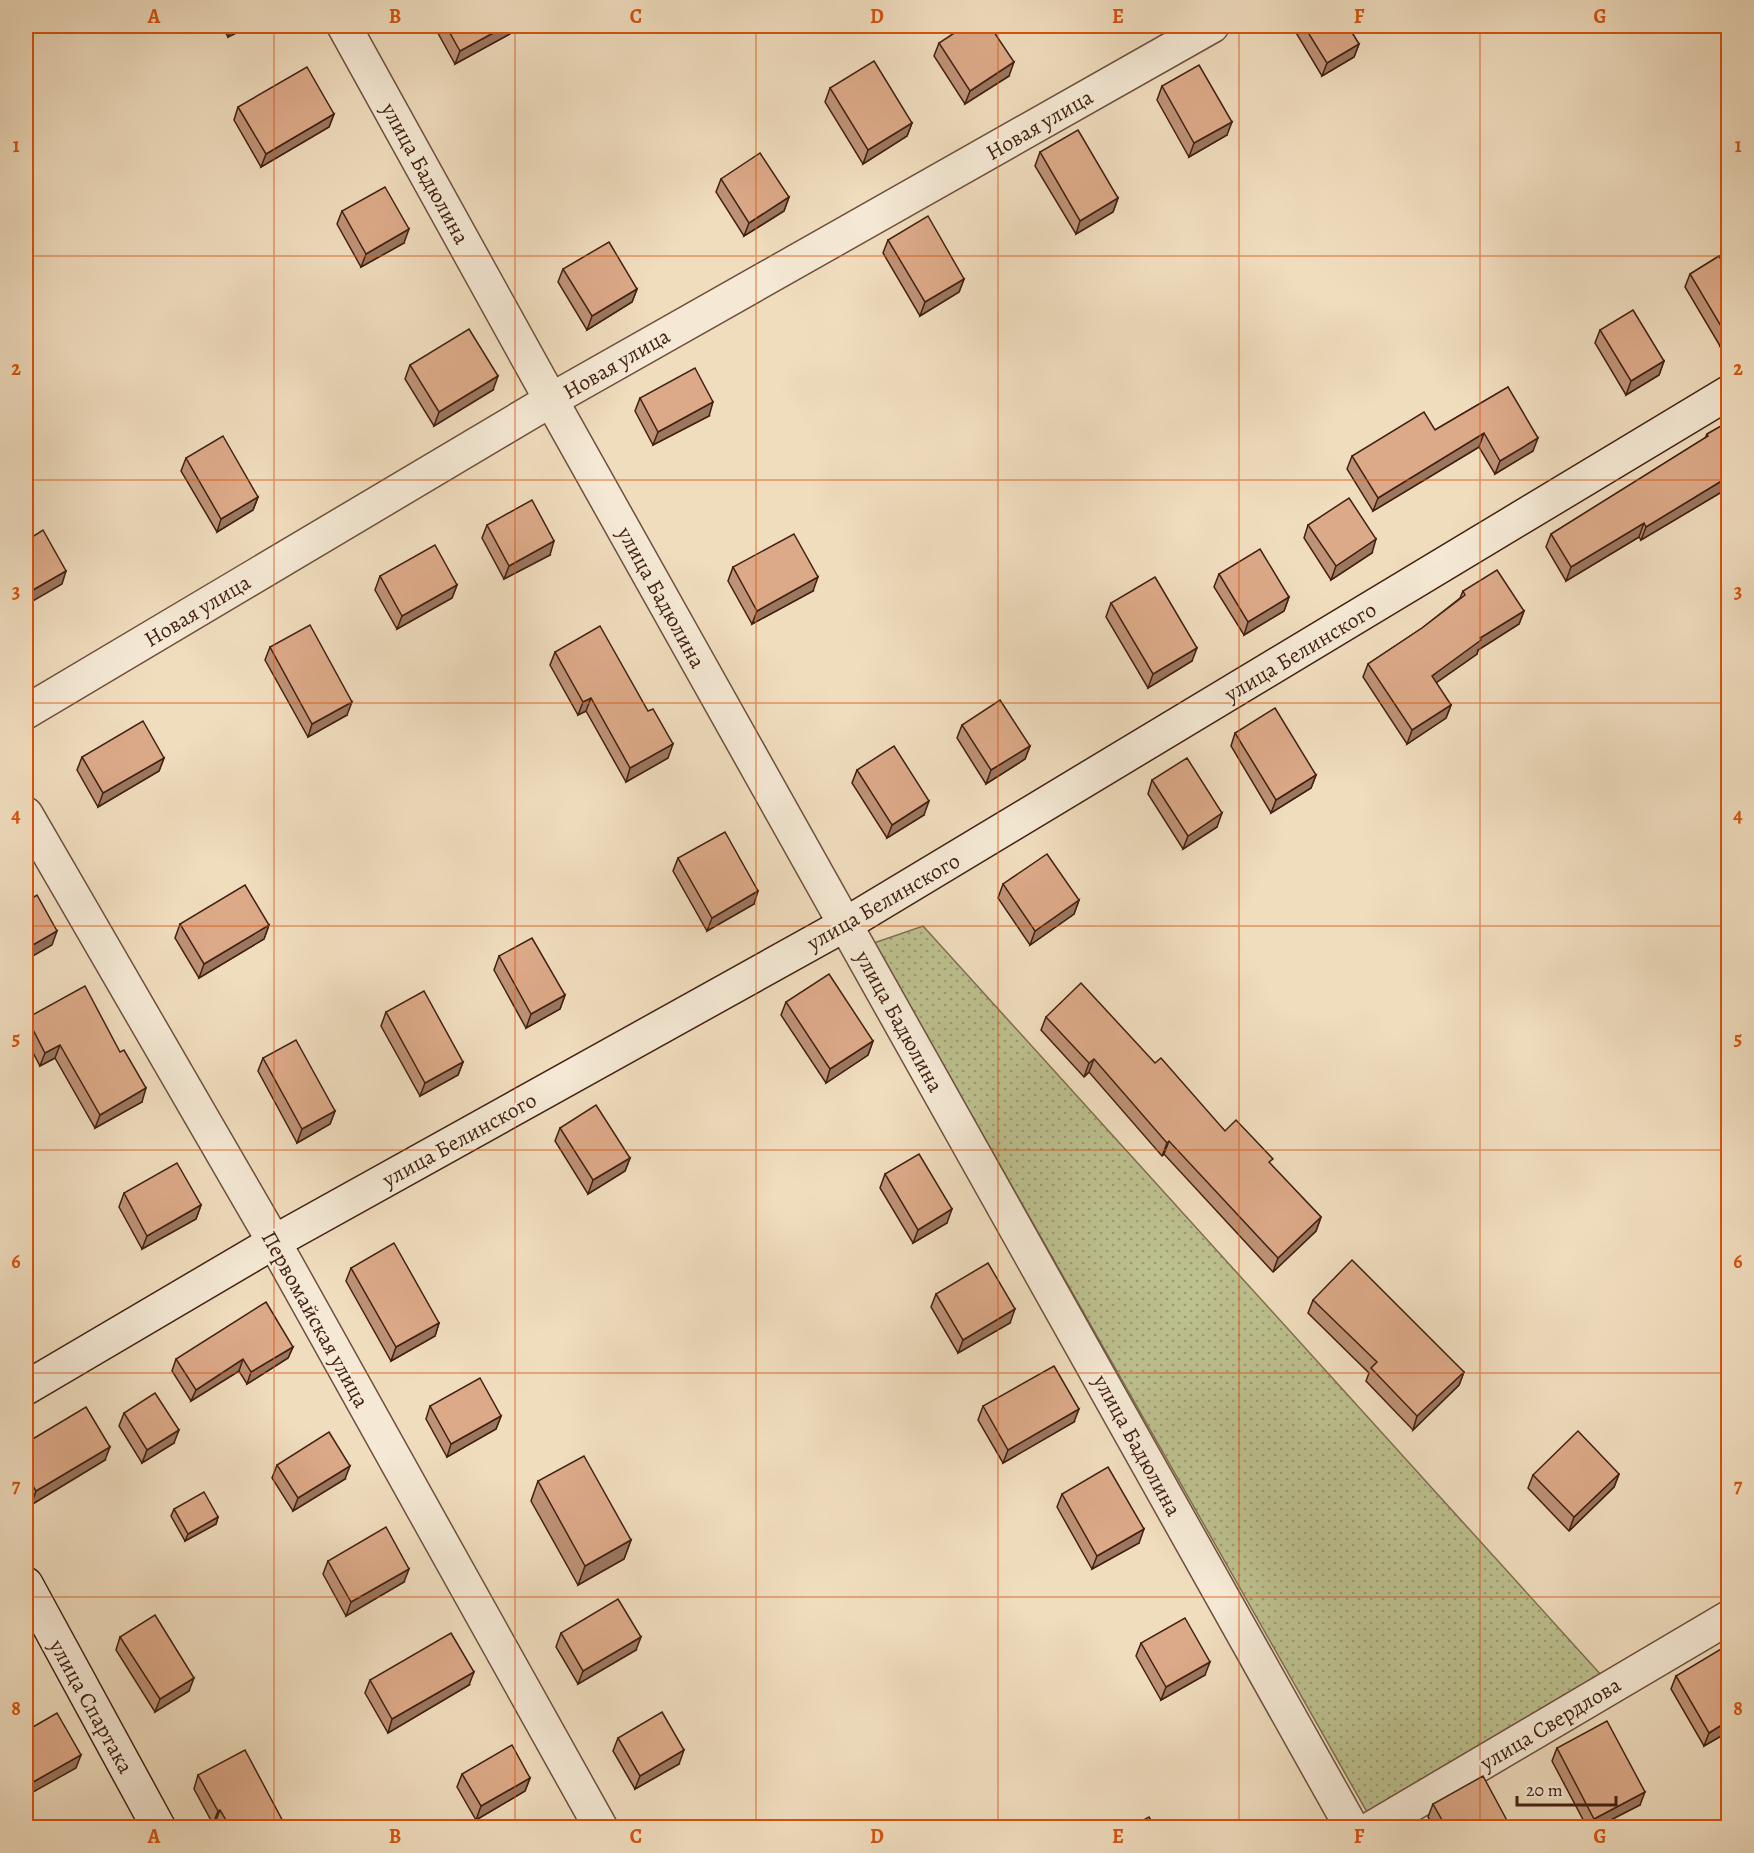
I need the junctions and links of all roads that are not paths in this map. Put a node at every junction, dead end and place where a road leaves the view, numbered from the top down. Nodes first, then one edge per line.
1 (344, 26) edge
2 (1212, 26) edge
3 (1728, 393) edge
4 (551, 400) junction
5 (26, 712) edge
6 (26, 814) edge
7 (846, 924) junction
8 (274, 1242) junction
9 (26, 1388) edge
10 (26, 1584) edge
11 (1728, 1618) edge
12 (159, 1827) edge
13 (601, 1827) edge
14 (1352, 1827) edge
15 (1372, 1827) edge

1 - 4 street, улица Бадюлина
2 - 4 street, Новая улица
3 - 7 street, улица Белинского
4 - 5 street, Новая улица
4 - 7 street, улица Бадюлина
6 - 8 street, Первомайская улица
7 - 8 street, улица Белинского
7 - 14 street, улица Бадюлина
8 - 9 street, улица Белинского
8 - 13 street, Первомайская улица
10 - 12 street, улица Спартака
11 - 15 street, улица Свердлова

